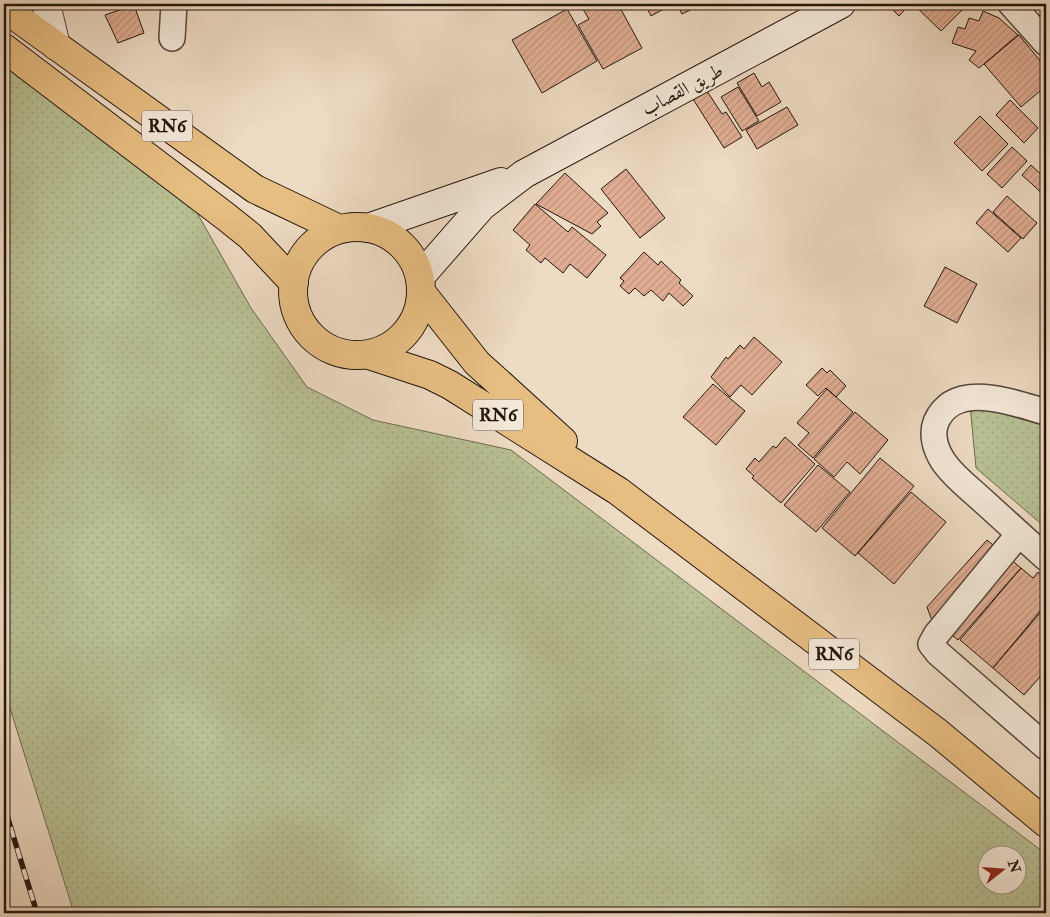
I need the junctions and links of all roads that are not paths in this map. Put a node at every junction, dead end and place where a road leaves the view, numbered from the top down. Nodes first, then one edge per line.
1 (46, 4) edge
2 (174, 4) edge
3 (841, 4) edge
4 (1011, 4) edge
5 (4, 8) edge
6 (172, 38) dead end
7 (1046, 43) edge
8 (56, 46) junction
9 (4, 48) edge
10 (524, 174) junction
11 (368, 228) junction
12 (339, 229) junction
13 (294, 283) junction
14 (421, 285) junction
15 (369, 355) junction
16 (1046, 412) edge
17 (618, 491) junction
18 (1019, 534) junction
19 (1046, 558) edge
20 (1046, 747) edge
21 (1046, 823) edge

1 - 8 main road
2 - 6 street
3 - 10 main road, طريق القصاب
4 - 7 street
5 - 8 main road, RN6
8 - 12 main road, RN6
9 - 13 main road, RN6
10 - 11 main road, طريق القصاب
10 - 14 main road, طريق القصاب
11 - 12 main road, RN6
11 - 14 main road, RN6
12 - 13 main road, RN6
13 - 15 main road, RN6
14 - 15 main road, RN6
14 - 17 main road, RN6
15 - 17 main road, RN6
16 - 18 street
17 - 21 main road, RN6
18 - 19 street
18 - 20 street

